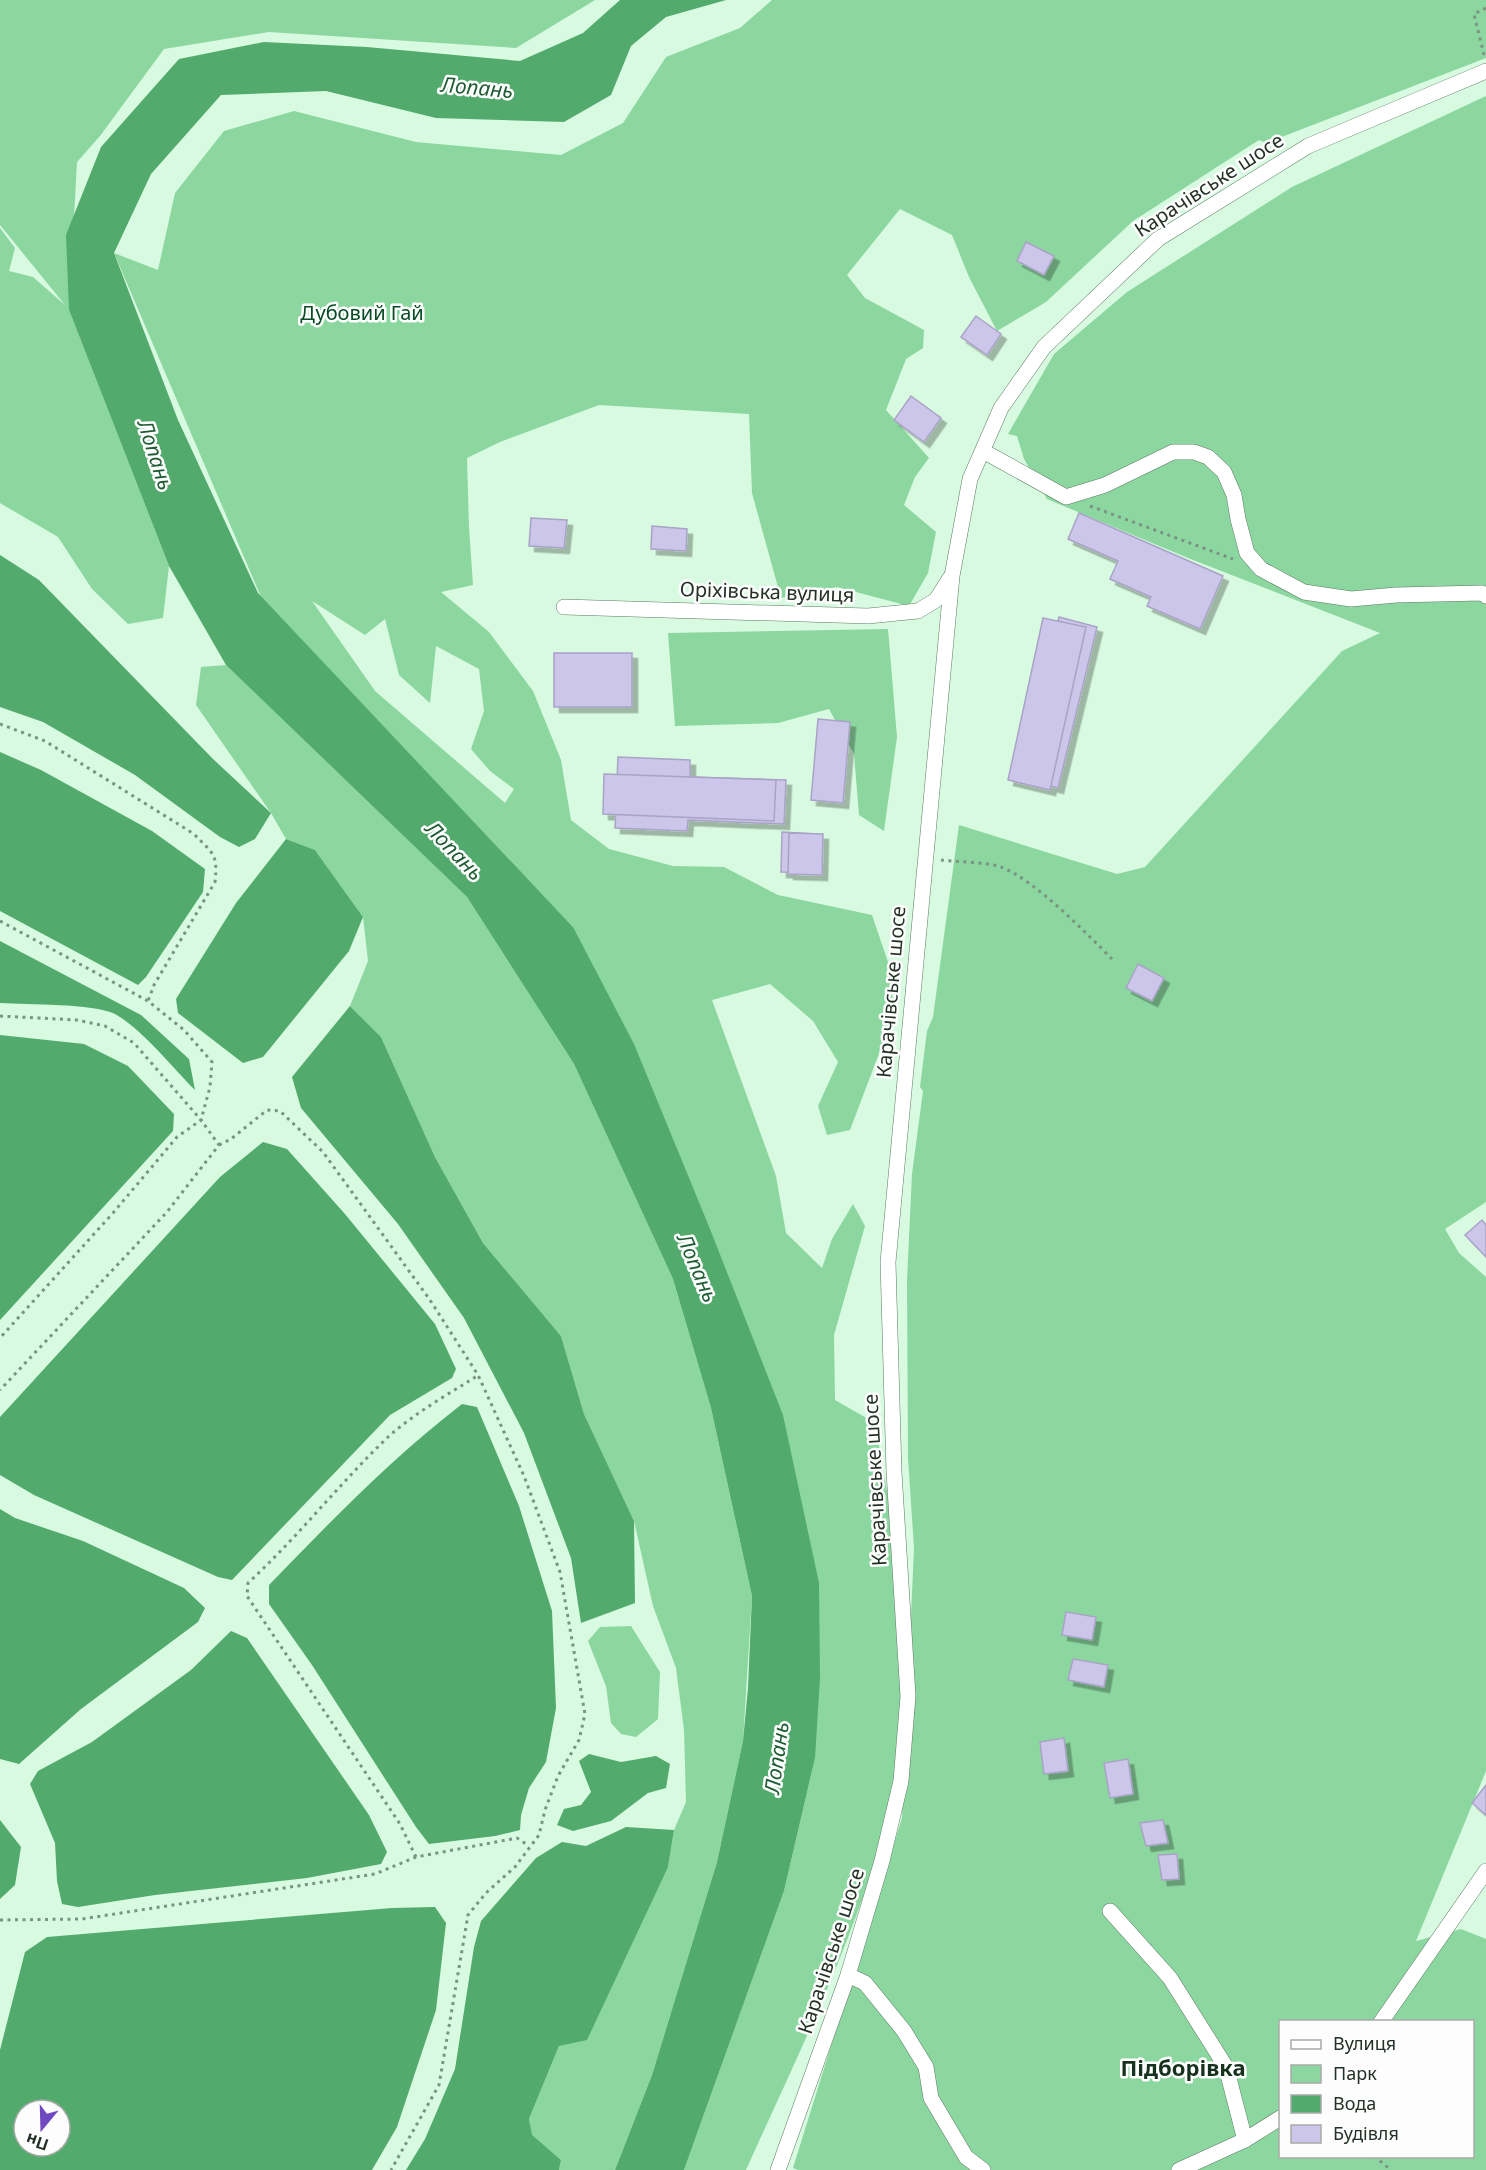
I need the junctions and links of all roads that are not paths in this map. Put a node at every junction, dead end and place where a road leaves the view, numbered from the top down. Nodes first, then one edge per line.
1 (1486, 71) edge
2 (982, 451) junction
3 (952, 576) junction
4 (1486, 596) edge
5 (564, 607) dead end
6 (1486, 1871) edge
7 (1110, 1911) dead end
8 (848, 1975) junction
9 (1382, 2020) edge
10 (1279, 2119) edge
11 (1245, 2139) junction
12 (778, 2170) edge
13 (983, 2170) edge
14 (1179, 2170) edge

1 - 2 street, Карачівське шосе
2 - 3 street, Карачівське шосе
2 - 4 street
3 - 5 street, Оріхівська вулиця
3 - 8 street, Карачівське шосе
6 - 9 street
7 - 11 street
8 - 12 street, Карачівське шосе
8 - 13 street
10 - 11 street
11 - 14 street

